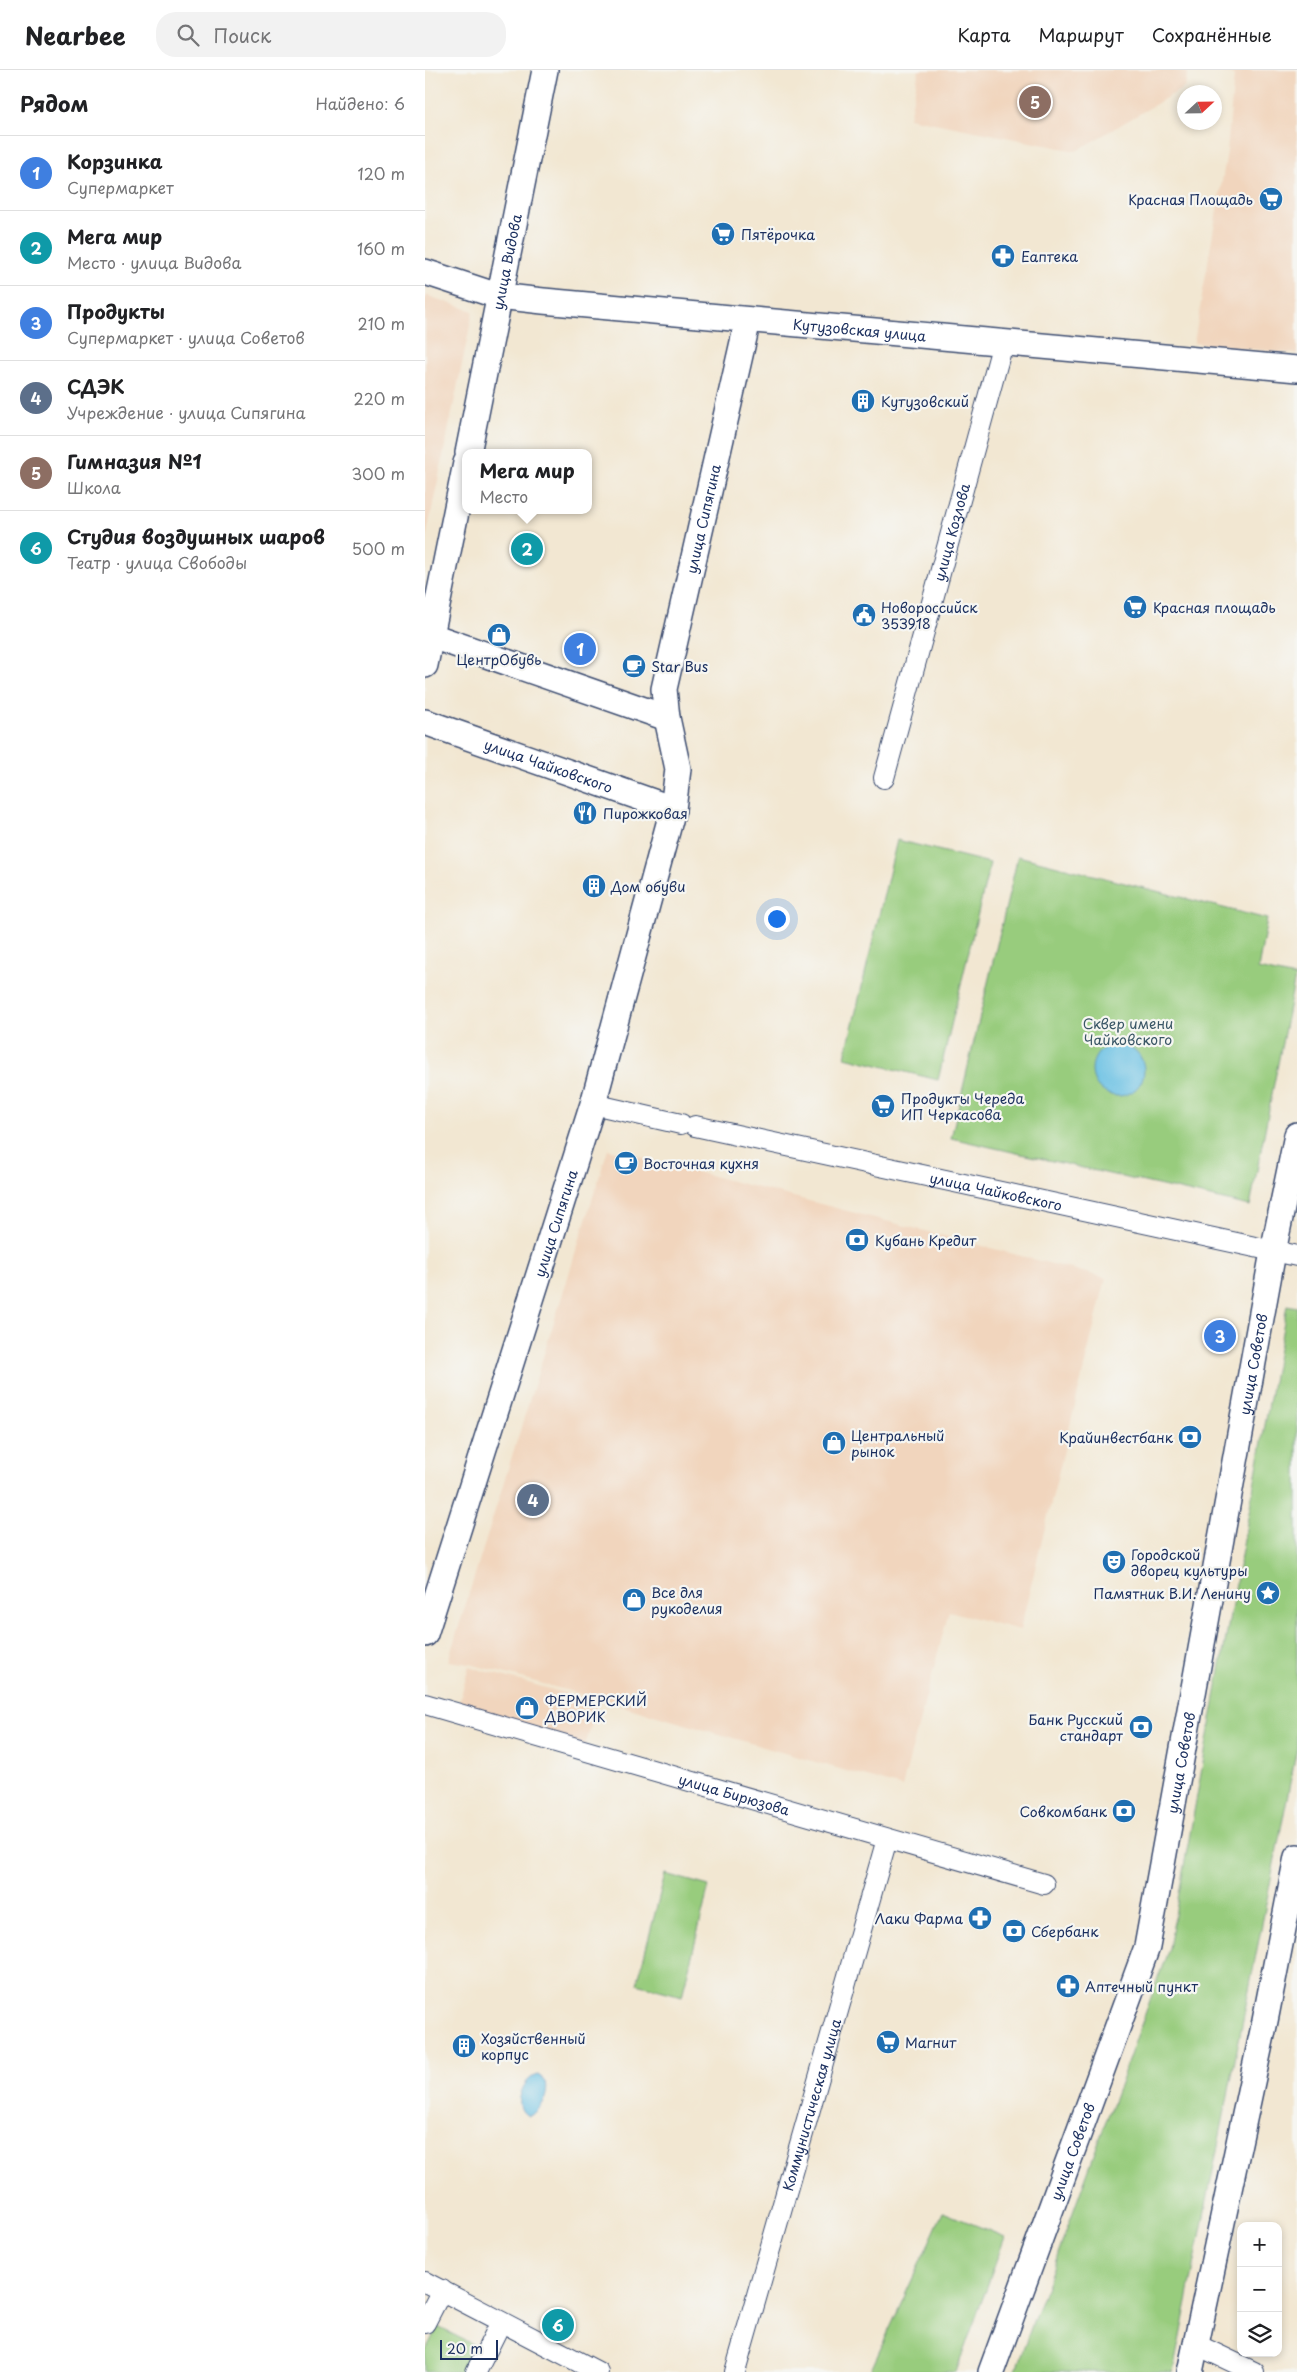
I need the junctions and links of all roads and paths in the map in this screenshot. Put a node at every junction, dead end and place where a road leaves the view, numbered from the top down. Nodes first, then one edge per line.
1 (545, 70) edge
2 (425, 272) edge
3 (498, 296) junction
4 (748, 320) junction
5 (1003, 344) junction
6 (1297, 368) edge
7 (469, 449) edge
8 (462, 481) edge
9 (428, 635) edge
10 (425, 665) edge
11 (667, 718) junction
12 (425, 722) edge
13 (884, 778) dead end
14 (673, 809) junction
15 (593, 1104) junction
16 (1297, 1135) edge
17 (1285, 1254) edge
18 (425, 1634) edge
19 (425, 1704) edge
20 (887, 1839) junction
21 (1297, 1857) edge
22 (1044, 1884) dead end
23 (434, 2286) edge
24 (501, 2322) junction
25 (425, 2323) edge
26 (1195, 2344) junction
27 (476, 2372) edge
28 (598, 2372) edge
29 (735, 2372) edge
30 (991, 2372) edge
31 (1190, 2372) edge
32 (1254, 2372) edge

1 - 3 street, улица Видова
2 - 3 street, Кутузовская улица
3 - 4 street, Кутузовская улица
3 - 7 street, улица Видова
4 - 5 street, Кутузовская улица
4 - 11 street, улица Сипягина
5 - 6 street, Кутузовская улица
5 - 13 street, улица Козлова
8 - 9 street
9 - 10 street
9 - 11 street
11 - 14 street, улица Сипягина
12 - 14 street, улица Чайковского
14 - 15 street, улица Сипягина
15 - 17 street, улица Чайковского
15 - 18 street, улица Сипягина
16 - 17 street, улица Советов
17 - 30 street, улица Советов
19 - 20 street, улица Бирюзова
20 - 22 street, улица Бирюзова
20 - 29 street, Коммунистическая улица
21 - 26 street
23 - 24 street
23 - 25 street
24 - 27 street
24 - 28 street
26 - 31 street
26 - 32 street

